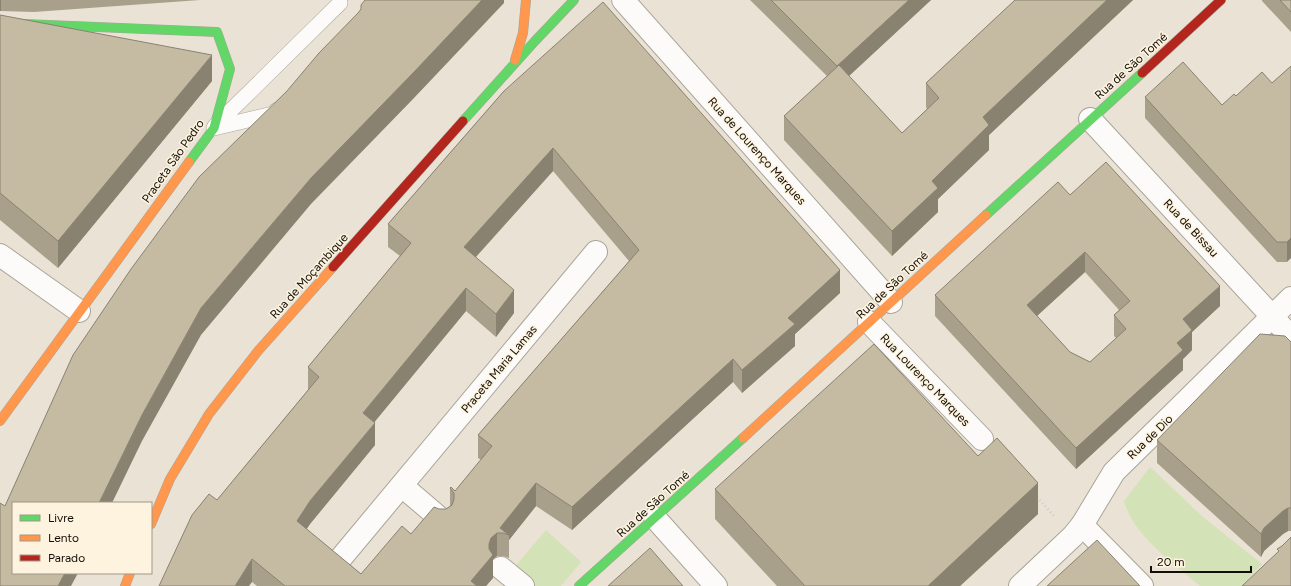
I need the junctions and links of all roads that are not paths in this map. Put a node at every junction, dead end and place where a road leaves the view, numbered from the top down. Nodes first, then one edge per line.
1 (526, 0) edge
2 (574, 0) edge
3 (622, 0) edge
4 (1221, 0) edge
5 (340, 3) dead end
6 (0, 23) edge
7 (514, 65) junction
8 (289, 98) edge
9 (1090, 119) junction
10 (214, 128) junction
11 (596, 252) dead end
12 (0, 255) edge
13 (1291, 298) edge
14 (890, 302) junction
15 (79, 311) junction
16 (1272, 316) junction
17 (869, 322) junction
18 (1291, 337) edge
19 (0, 421) edge
20 (982, 439) dead end
21 (402, 486) junction
22 (656, 518) junction
23 (442, 520) edge
24 (152, 522) edge
25 (1082, 525) junction
26 (341, 558) edge
27 (501, 568) dead end
28 (130, 574) edge
29 (125, 586) edge
30 (523, 586) edge
31 (579, 586) edge
32 (716, 586) edge
33 (1020, 586) edge
34 (1142, 586) edge

1 - 7 street, Rua de Moçambique
2 - 7 street, Rua de Moçambique
3 - 14 street, Rua de Lourenço Marques
4 - 9 street, Rua de São Tomé
5 - 10 lane
6 - 10 street, Praceta São Pedro
7 - 24 street, Rua de Moçambique
8 - 10 lane
9 - 14 street, Rua de São Tomé
9 - 16 street, Rua de Bissau
10 - 15 street, Praceta São Pedro
11 - 21 street, Praceta Maria Lamas
12 - 15 street
13 - 16 street, Rua de Dio
14 - 17 street, Rua de São Tomé
15 - 19 street, Praceta São Pedro
16 - 18 street, Rua de Bissau
16 - 25 street, Rua de Dio
17 - 20 street, Rua Lourenço Marques
17 - 22 street, Rua de São Tomé
21 - 23 street
21 - 26 street, Praceta Maria Lamas
22 - 31 street, Rua de São Tomé
22 - 32 street
25 - 33 street, Rua de Dio
25 - 34 street
27 - 30 street
28 - 29 street

